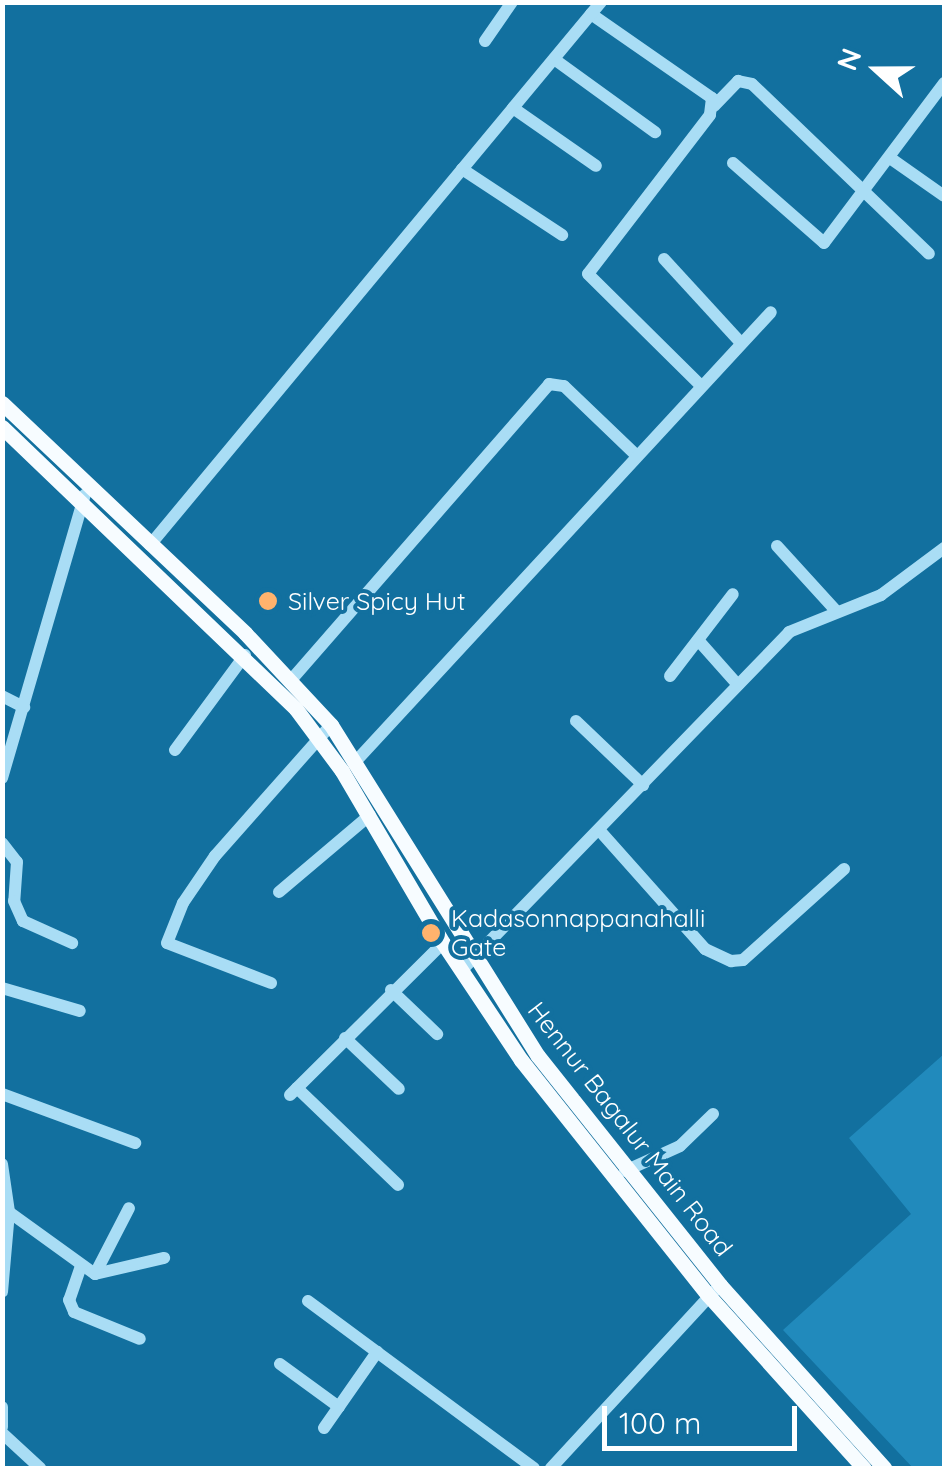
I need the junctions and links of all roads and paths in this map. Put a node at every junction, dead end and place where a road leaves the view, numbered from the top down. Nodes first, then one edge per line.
1 (512, 2) edge
2 (601, 2) edge
3 (591, 14) junction
4 (484, 41) dead end
5 (554, 59) junction
6 (944, 83) edge
7 (714, 106) junction
8 (513, 108) junction
9 (656, 132) dead end
10 (890, 158) junction
11 (733, 162) dead end
12 (596, 166) dead end
13 (462, 169) junction
14 (866, 190) junction
15 (944, 196) edge
16 (562, 235) dead end
17 (928, 254) dead end
18 (664, 259) dead end
19 (771, 312) dead end
20 (740, 344) junction
21 (701, 386) junction
22 (2, 403) edge
23 (2, 427) edge
24 (637, 456) junction
25 (84, 495) junction
26 (150, 545) junction
27 (777, 546) dead end
28 (944, 548) edge
29 (733, 594) dead end
30 (837, 612) junction
31 (698, 640) junction
32 (245, 655) junction
33 (670, 676) dead end
34 (292, 679) junction
35 (738, 685) junction
36 (2, 696) edge
37 (24, 707) junction
38 (576, 721) dead end
39 (324, 730) junction
40 (8, 740) edge
41 (174, 750) dead end
42 (356, 761) junction
43 (2, 778) edge
44 (643, 785) junction
45 (370, 815) junction
46 (600, 830) junction
47 (2, 843) edge
48 (844, 869) dead end
49 (279, 892) dead end
50 (72, 943) dead end
51 (443, 943) junction
52 (475, 961) junction
53 (460, 971) junction
54 (271, 984) dead end
55 (2, 988) edge
56 (391, 990) junction
57 (80, 1011) dead end
58 (437, 1034) dead end
59 (344, 1038) junction
60 (399, 1089) dead end
61 (2, 1094) edge
62 (713, 1114) dead end
63 (136, 1143) dead end
64 (2, 1164) edge
65 (625, 1171) junction
66 (398, 1186) dead end
67 (130, 1208) dead end
68 (9, 1212) junction
69 (164, 1258) dead end
70 (81, 1266) junction
71 (95, 1274) junction
72 (714, 1290) junction
73 (2, 1292) edge
74 (308, 1301) dead end
75 (140, 1338) dead end
76 (377, 1352) junction
77 (280, 1364) dead end
78 (2, 1407) edge
79 (339, 1408) junction
80 (324, 1428) dead end
81 (2, 1430) edge
82 (40, 1468) edge
83 (534, 1468) edge
84 (551, 1468) edge
85 (864, 1468) edge
86 (884, 1468) edge

1 - 4 street
2 - 3 street
3 - 5 street
3 - 7 street
5 - 8 street
5 - 9 street
6 - 10 street
7 - 14 street
7 - 21 street
8 - 12 street
8 - 13 street
10 - 14 street
10 - 15 street
11 - 14 street
13 - 16 street
13 - 26 street
14 - 17 street
18 - 20 street
19 - 20 street
20 - 21 street
21 - 24 street
22 - 25 main road, Hennur Bagalur Main Road
23 - 25 main road, Hennur Bagalur Main Road
24 - 34 street
24 - 42 street
25 - 26 main road, Hennur Bagalur Main Road
25 - 32 main road, Hennur Bagalur Main Road
25 - 37 street
26 - 34 main road, Hennur Bagalur Main Road
27 - 30 street
28 - 30 street
29 - 31 street
30 - 35 street
31 - 33 street
31 - 35 street
32 - 39 main road, Hennur Bagalur Main Road
32 - 41 street
34 - 39 main road, Hennur Bagalur Main Road
35 - 44 street
36 - 37 street
37 - 40 street
38 - 44 street
39 - 42 main road, Hennur Bagalur Main Road
39 - 45 main road, Hennur Bagalur Main Road
39 - 54 street
40 - 43 street
42 - 52 main road, Hennur Bagalur Main Road
44 - 46 street
45 - 49 street
45 - 51 main road, Hennur Bagalur Main Road
46 - 48 street
46 - 52 street
47 - 50 street
51 - 53 main road, Hennur Bagalur Main Road
51 - 56 street
52 - 53 street
52 - 65 main road, Hennur Bagalur Main Road
53 - 72 main road, Hennur Bagalur Main Road
55 - 57 street
56 - 58 street
56 - 59 street
59 - 60 street
59 - 66 street
61 - 63 street
62 - 65 street
64 - 68 street
65 - 72 main road, Hennur Bagalur Main Road
67 - 71 street
68 - 70 street
68 - 73 street
69 - 71 street
70 - 71 street
70 - 75 street
72 - 84 street
72 - 85 main road, Hennur Bagalur Main Road
72 - 86 main road, Hennur Bagalur Main Road
74 - 76 street
76 - 79 street
76 - 83 street
77 - 79 street
78 - 81 street
79 - 80 street
81 - 82 street

